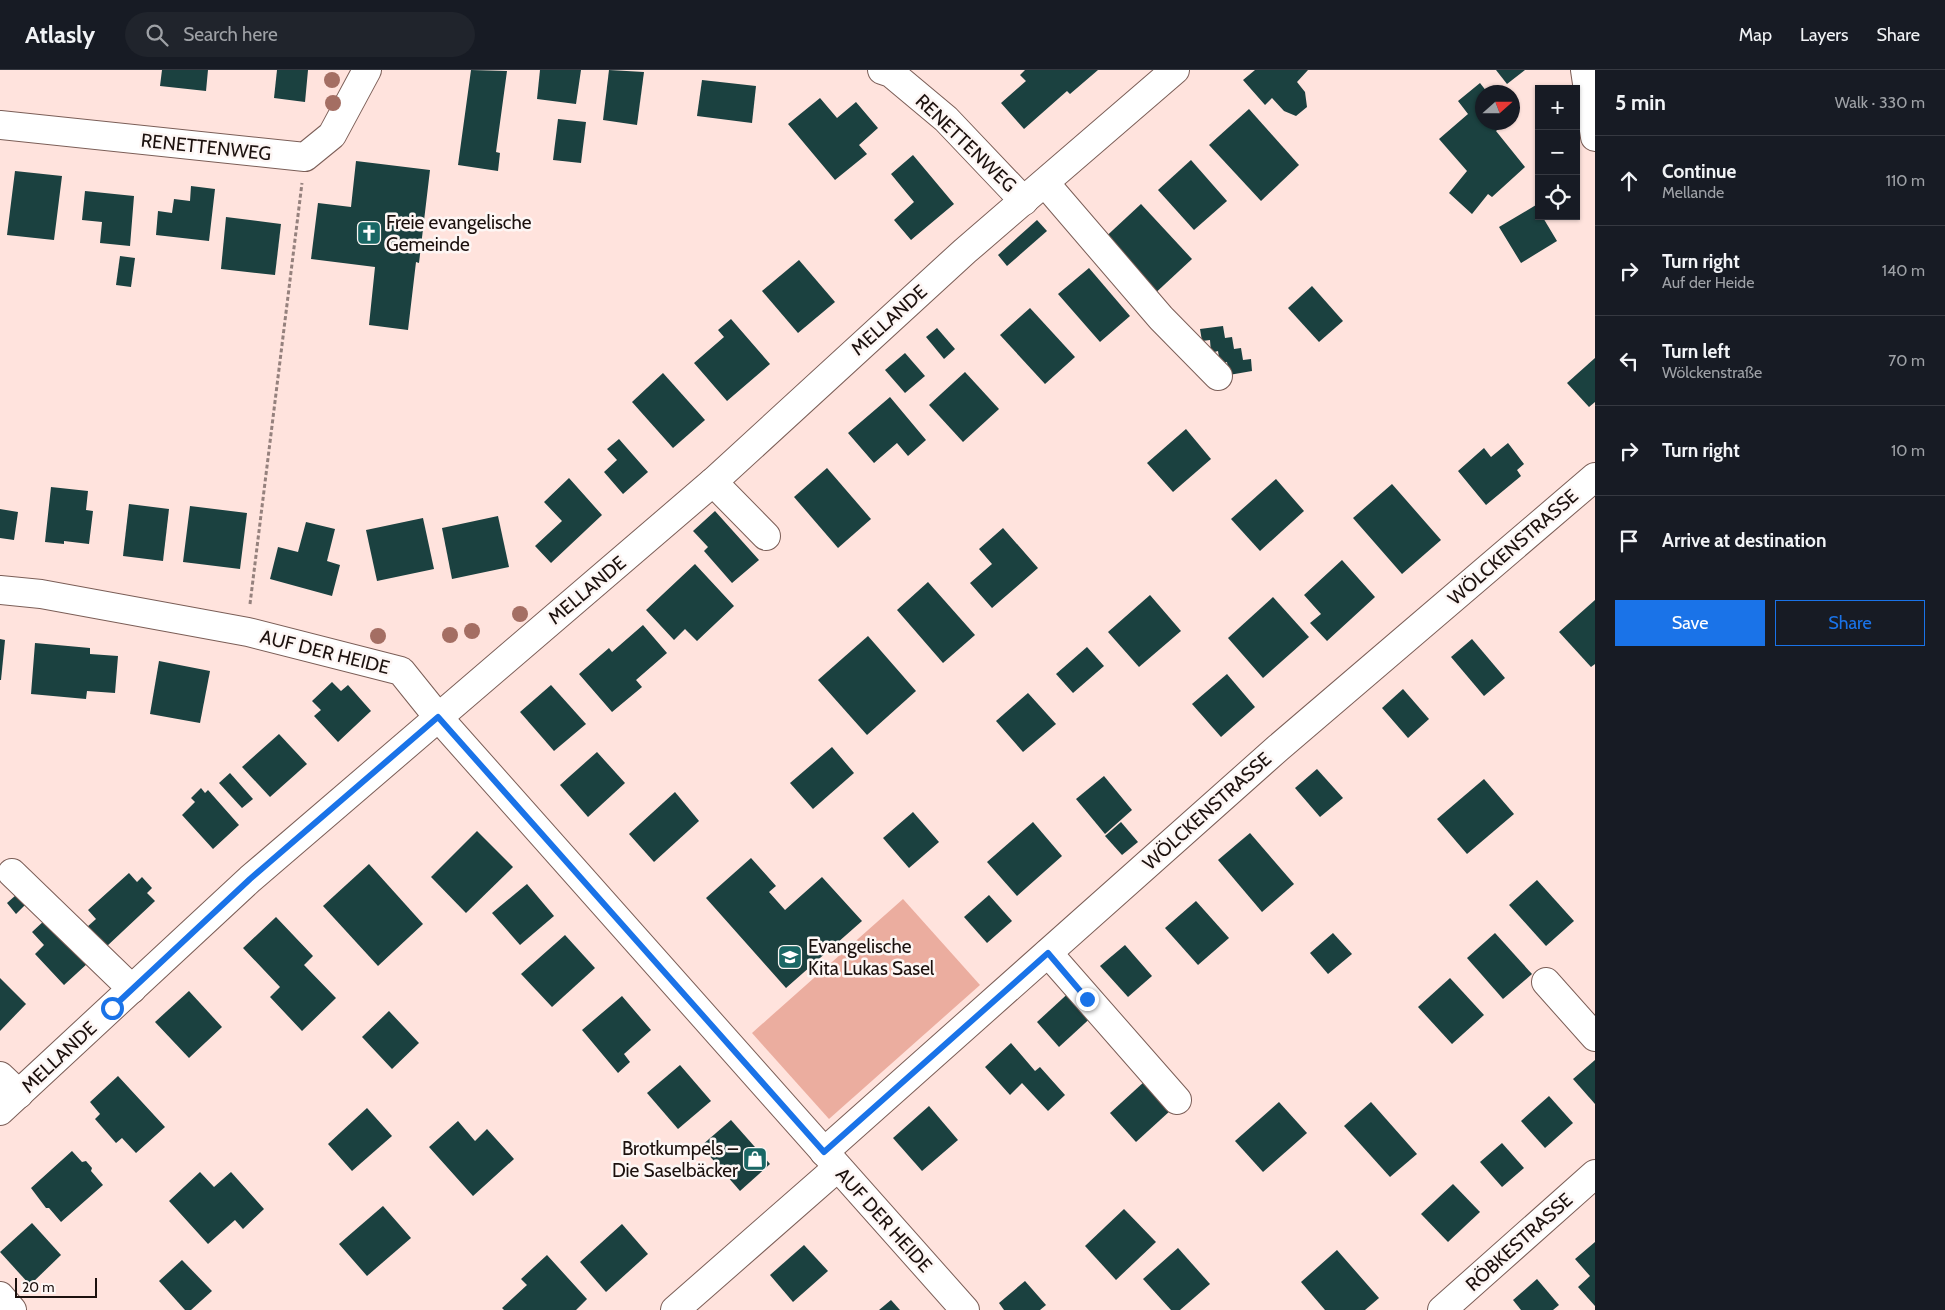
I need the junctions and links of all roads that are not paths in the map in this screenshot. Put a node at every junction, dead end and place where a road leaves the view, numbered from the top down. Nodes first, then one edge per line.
1 (367, 70) edge
2 (882, 70) edge
3 (1175, 70) edge
4 (1585, 70) edge
5 (0, 125) edge
6 (1595, 137) edge
7 (1044, 183) junction
8 (1024, 201) junction
9 (1218, 376) dead end
10 (1595, 477) edge
11 (713, 482) junction
12 (766, 536) dead end
13 (0, 590) edge
14 (438, 717) junction
15 (12, 873) dead end
16 (1048, 953) junction
17 (1546, 982) dead end
18 (132, 989) junction
19 (1595, 1037) edge
20 (6, 1093) edge
21 (1177, 1100) dead end
22 (831, 1160) junction
23 (1595, 1174) edge
24 (0, 1296) edge
25 (12, 1310) edge
26 (675, 1310) edge
27 (965, 1310) edge
28 (1442, 1310) edge

1 - 5 street, RENETTENWEG
2 - 8 street, RENETTENWEG
3 - 7 street, MELLANDE
4 - 6 street
7 - 8 street, MELLANDE
7 - 9 street
8 - 11 street, MELLANDE
10 - 16 street, WÖLCKENSTRASSE
11 - 12 street
11 - 14 street, MELLANDE
13 - 14 street, AUF DER HEIDE
14 - 18 street, MELLANDE
14 - 22 street, AUF DER HEIDE
15 - 18 street
16 - 21 street
16 - 22 street, WÖLCKENSTRASSE
17 - 19 street
18 - 20 street, MELLANDE
22 - 26 street, WÖLCKENSTRASSE
22 - 27 street, AUF DER HEIDE
23 - 28 street, RÖBKESTRASSE
24 - 25 street

